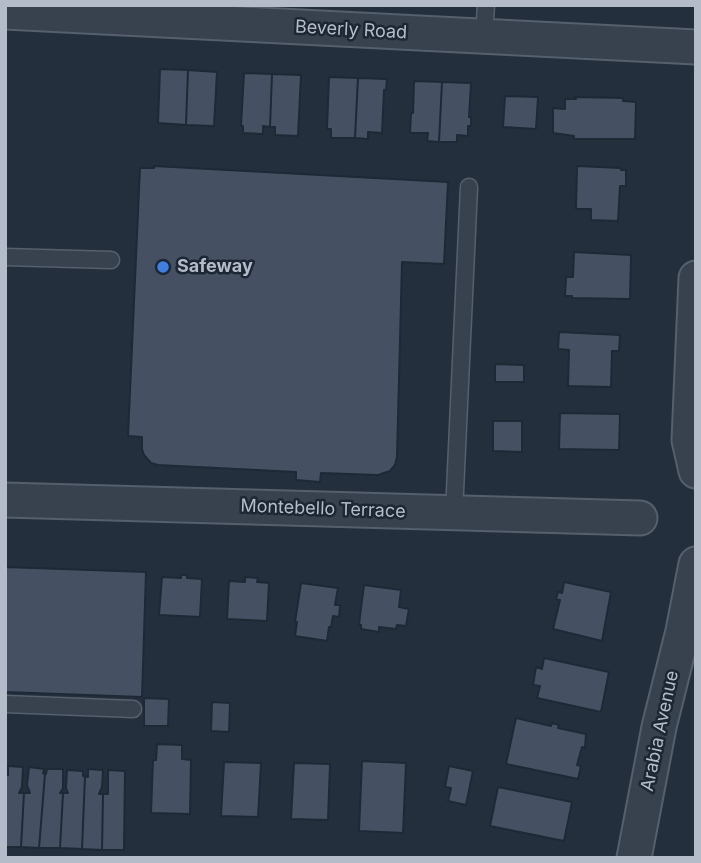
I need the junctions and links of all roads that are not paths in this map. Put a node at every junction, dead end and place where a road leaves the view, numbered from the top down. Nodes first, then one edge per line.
1 (5, 12) edge
2 (485, 21) edge
3 (696, 47) edge
4 (469, 187) dead end
5 (5, 257) edge
6 (111, 260) dead end
7 (696, 278) edge
8 (696, 471) edge
9 (5, 500) edge
10 (454, 513) junction
11 (640, 518) dead end
12 (696, 564) edge
13 (5, 704) edge
14 (132, 709) dead end
15 (634, 858) edge

1 - 2 street, Beverly Road
2 - 3 street, Beverly Road
4 - 10 lane
5 - 6 lane
7 - 8 street
9 - 10 street, Montebello Terrace
10 - 11 street, Montebello Terrace
12 - 15 street, Arabia Avenue
13 - 14 lane

